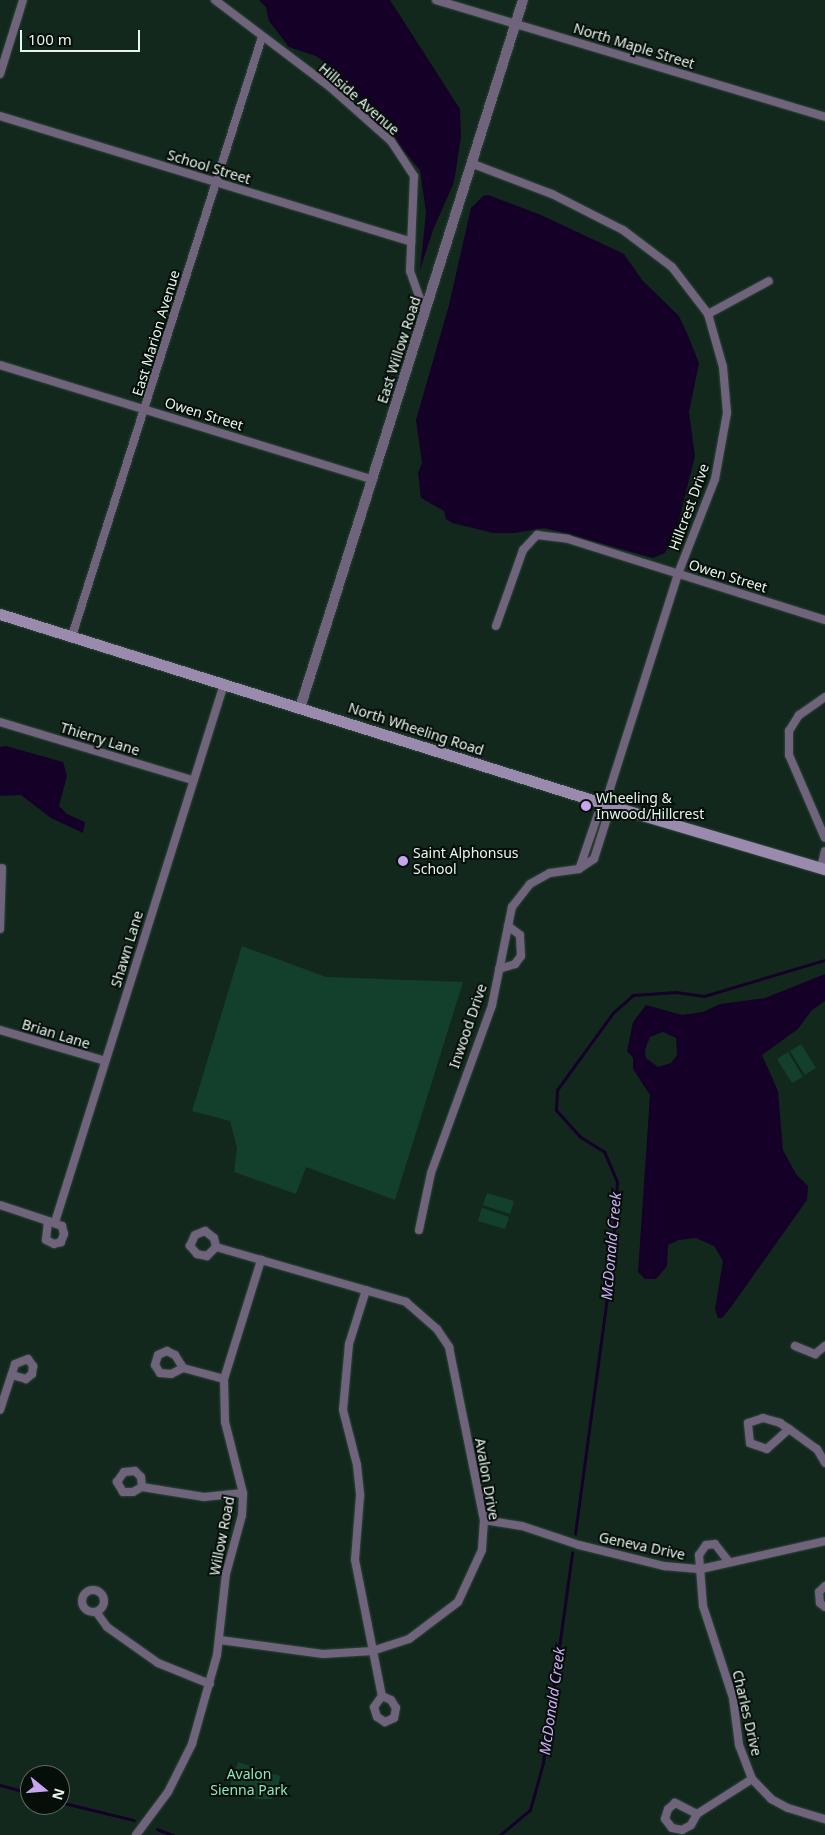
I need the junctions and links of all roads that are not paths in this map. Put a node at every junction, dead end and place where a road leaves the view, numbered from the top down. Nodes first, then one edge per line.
1 (23, 0) edge
2 (215, 0) edge
3 (436, 0) edge
4 (522, 0) edge
5 (515, 23) junction
6 (262, 37) junction
7 (0, 74) edge
8 (0, 116) edge
9 (825, 118) edge
10 (473, 164) junction
11 (216, 182) junction
12 (412, 242) junction
13 (770, 281) dead end
14 (425, 314) junction
15 (708, 314) junction
16 (0, 365) edge
17 (145, 409) junction
18 (371, 479) junction
19 (678, 574) junction
20 (0, 614) edge
21 (825, 620) edge
22 (496, 626) dead end
23 (72, 636) junction
24 (224, 684) junction
25 (825, 697) edge
26 (300, 708) junction
27 (0, 722) edge
28 (192, 780) junction
29 (605, 804) junction
30 (825, 838) edge
31 (825, 851) edge
32 (2, 868) dead end
33 (823, 869) edge
34 (508, 926) junction
35 (0, 929) edge
36 (499, 969) junction
37 (0, 1030) edge
38 (105, 1061) junction
39 (0, 1205) edge
40 (419, 1230) dead end
41 (216, 1247) dead end
42 (261, 1260) junction
43 (366, 1290) junction
44 (795, 1346) dead end
45 (825, 1346) edge
46 (183, 1368) dead end
47 (12, 1375) dead end
48 (224, 1379) junction
49 (4, 1381) edge
50 (0, 1410) edge
51 (790, 1429) junction
52 (825, 1463) edge
53 (142, 1487) dead end
54 (243, 1494) junction
55 (484, 1520) junction
56 (825, 1541) edge
57 (729, 1562) junction
58 (701, 1570) junction
59 (825, 1586) edge
60 (825, 1607) edge
61 (97, 1613) dead end
62 (220, 1640) junction
63 (373, 1651) junction
64 (210, 1684) junction
65 (382, 1696) dead end
66 (752, 1779) junction
67 (697, 1814) junction
68 (825, 1819) edge
69 (136, 1835) edge

1 - 7 street
2 - 6 street, Hillside Avenue
3 - 5 street, North Maple Street
4 - 5 street, East Willow Road
5 - 9 street, North Maple Street
5 - 10 street, East Willow Road
6 - 11 street, East Marion Avenue
6 - 12 street, Hillside Avenue
8 - 11 street, School Street
10 - 14 street, East Willow Road
10 - 15 street, Hillcrest Drive
11 - 12 street, School Street
11 - 17 street, East Marion Avenue
12 - 14 street, Hillside Avenue
13 - 15 street
14 - 18 street, East Willow Road
15 - 19 street, Hillcrest Drive
16 - 17 street, Owen Street
17 - 18 street, Owen Street
17 - 23 street, East Marion Avenue
18 - 26 street, East Willow Road
19 - 21 street, Owen Street
19 - 22 street, Owen Street
19 - 29 street, Hillcrest Drive
20 - 23 main road, North Wheeling Road
23 - 24 main road, North Wheeling Road
24 - 26 main road, North Wheeling Road
24 - 28 street, Shawn Lane
25 - 30 street
26 - 29 main road, North Wheeling Road
27 - 28 street, Thierry Lane
28 - 38 street, Shawn Lane
29 - 33 main road, North Wheeling Road
29 - 34 street, Inwood Drive
31 - 33 street
32 - 35 street
34 - 36 street, Inwood Drive
34 - 36 street
36 - 40 street, Inwood Drive
37 - 38 street, Brian Lane
38 - 39 street, Shawn Lane
41 - 42 street, Avalon Drive
42 - 43 street, Avalon Drive
42 - 48 street, Willow Road
43 - 55 street, Avalon Drive
43 - 63 street
44 - 45 street
46 - 48 street
47 - 49 street
48 - 54 street, Willow Road
49 - 50 street
51 - 51 street
51 - 52 street
53 - 54 street
54 - 62 street, Willow Road
55 - 58 street, Geneva Drive
55 - 63 street, Avalon Drive
56 - 57 street, Geneva Drive
57 - 58 street, Geneva Drive
57 - 58 street, Charles Drive
58 - 66 street, Charles Drive
59 - 60 street
61 - 64 street
62 - 63 street, Avalon Drive
62 - 64 street, Willow Road
63 - 65 street
64 - 69 street, Willow Road
66 - 67 street
66 - 68 street, Charles Drive
67 - 67 street

